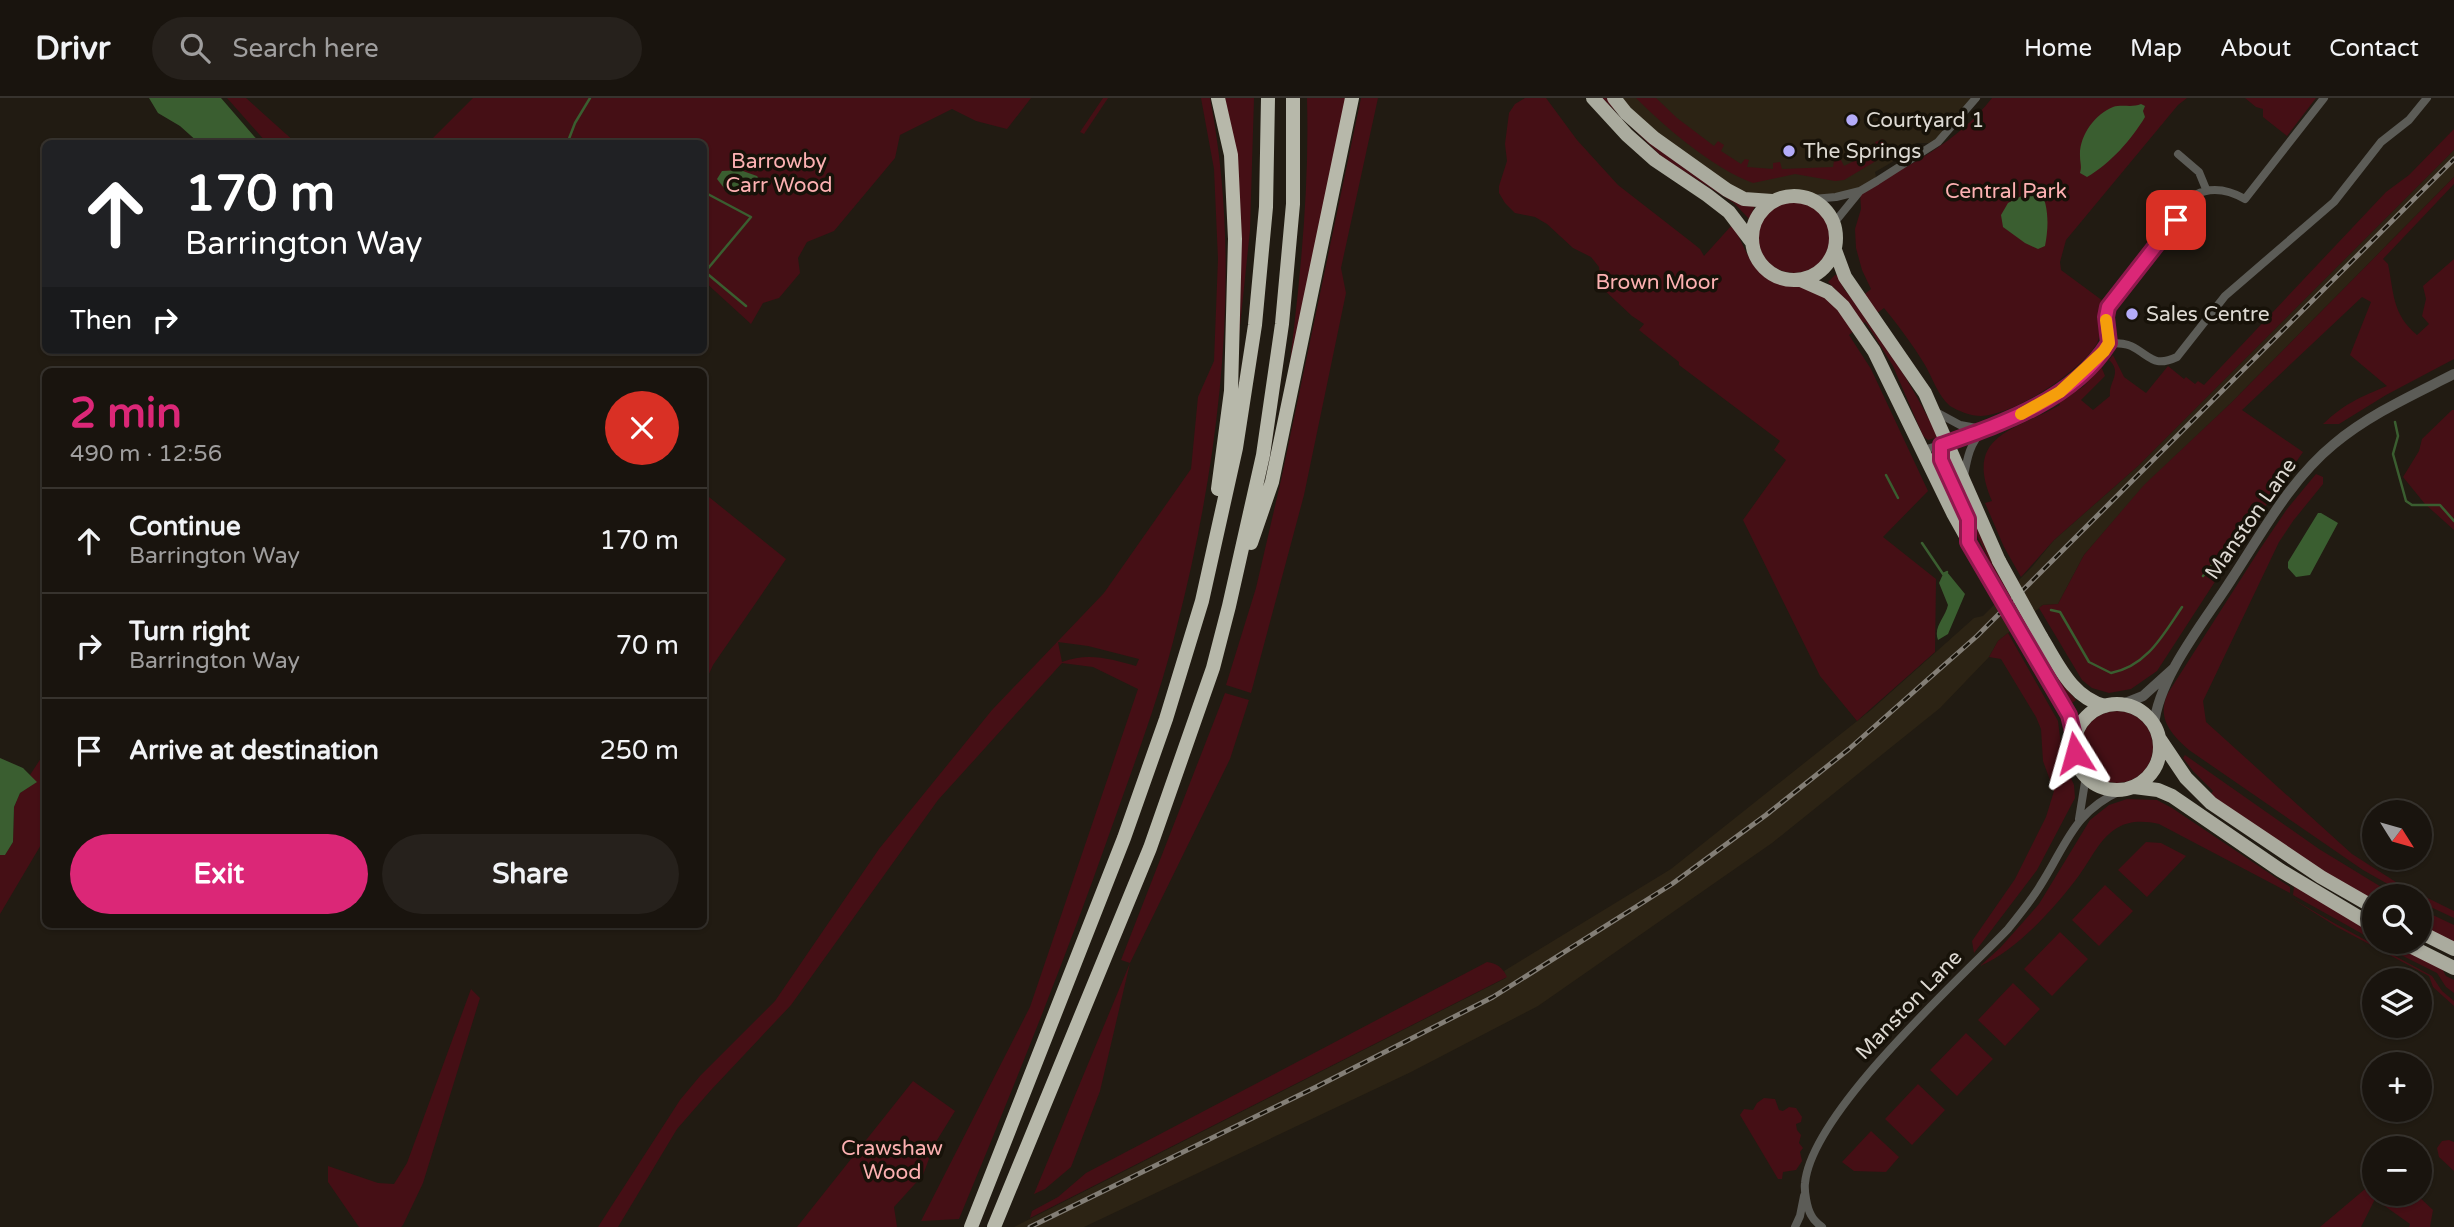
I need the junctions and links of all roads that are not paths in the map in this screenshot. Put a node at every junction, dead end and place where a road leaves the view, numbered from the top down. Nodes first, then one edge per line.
1 (1218, 98) edge
2 (1268, 98) edge
3 (1293, 98) edge
4 (1352, 98) edge
5 (1594, 98) edge
6 (1614, 98) edge
7 (1976, 98) edge
8 (2324, 98) edge
9 (2427, 98) edge
10 (2178, 154) dead end
11 (2206, 189) junction
12 (1860, 191) junction
13 (1813, 199) junction
14 (1772, 201) junction
15 (1834, 223) junction
16 (1751, 241) junction
17 (1835, 250) junction
18 (1801, 280) junction
19 (2109, 343) junction
20 (2454, 374) edge
21 (1931, 407) junction
22 (1986, 429) junction
23 (1944, 444) junction
24 (1923, 450) junction
25 (1963, 480) junction
26 (1968, 542) junction
27 (1202, 601) junction
28 (1229, 606) junction
29 (2175, 667) junction
30 (2123, 704) junction
31 (2105, 706) junction
32 (2157, 732) junction
33 (2075, 740) junction
34 (2086, 776) junction
35 (2128, 788) junction
36 (2079, 819) junction
37 (2362, 901) edge
38 (2362, 919) edge
39 (2432, 938) edge
40 (2454, 949) edge
41 (2426, 954) edge
42 (2454, 968) edge
43 (1804, 1186) junction
44 (971, 1227) edge
45 (994, 1227) edge
46 (1796, 1227) edge
47 (1822, 1227) edge

1 - 27 highway
2 - 27 highway
3 - 28 highway
4 - 28 highway
5 - 16 highway
6 - 14 highway
7 - 12 street
8 - 11 street
9 - 19 street
10 - 11 street
11 - 19 street
12 - 13 street
12 - 15 street
13 - 14 highway
13 - 15 highway
14 - 16 highway
15 - 17 highway
16 - 18 highway
17 - 18 highway
17 - 21 highway
18 - 24 highway
19 - 22 street
20 - 29 street, Manston Lane
21 - 22 street
21 - 23 highway
22 - 23 street
22 - 25 street
23 - 24 street
23 - 25 highway
23 - 26 street
24 - 26 highway
25 - 31 highway, bridge
26 - 33 highway, bridge
27 - 44 highway
28 - 45 highway
29 - 30 street, Manston Lane
29 - 32 street, Manston Lane
30 - 31 highway
30 - 32 highway
31 - 33 highway
32 - 35 highway
32 - 37 highway
33 - 34 highway
34 - 35 highway
34 - 36 street, Manston Lane
35 - 36 street, Manston Lane
35 - 38 highway
36 - 43 street, Manston Lane
39 - 40 highway
41 - 42 highway
43 - 46 street, Manston Lane
43 - 47 street

